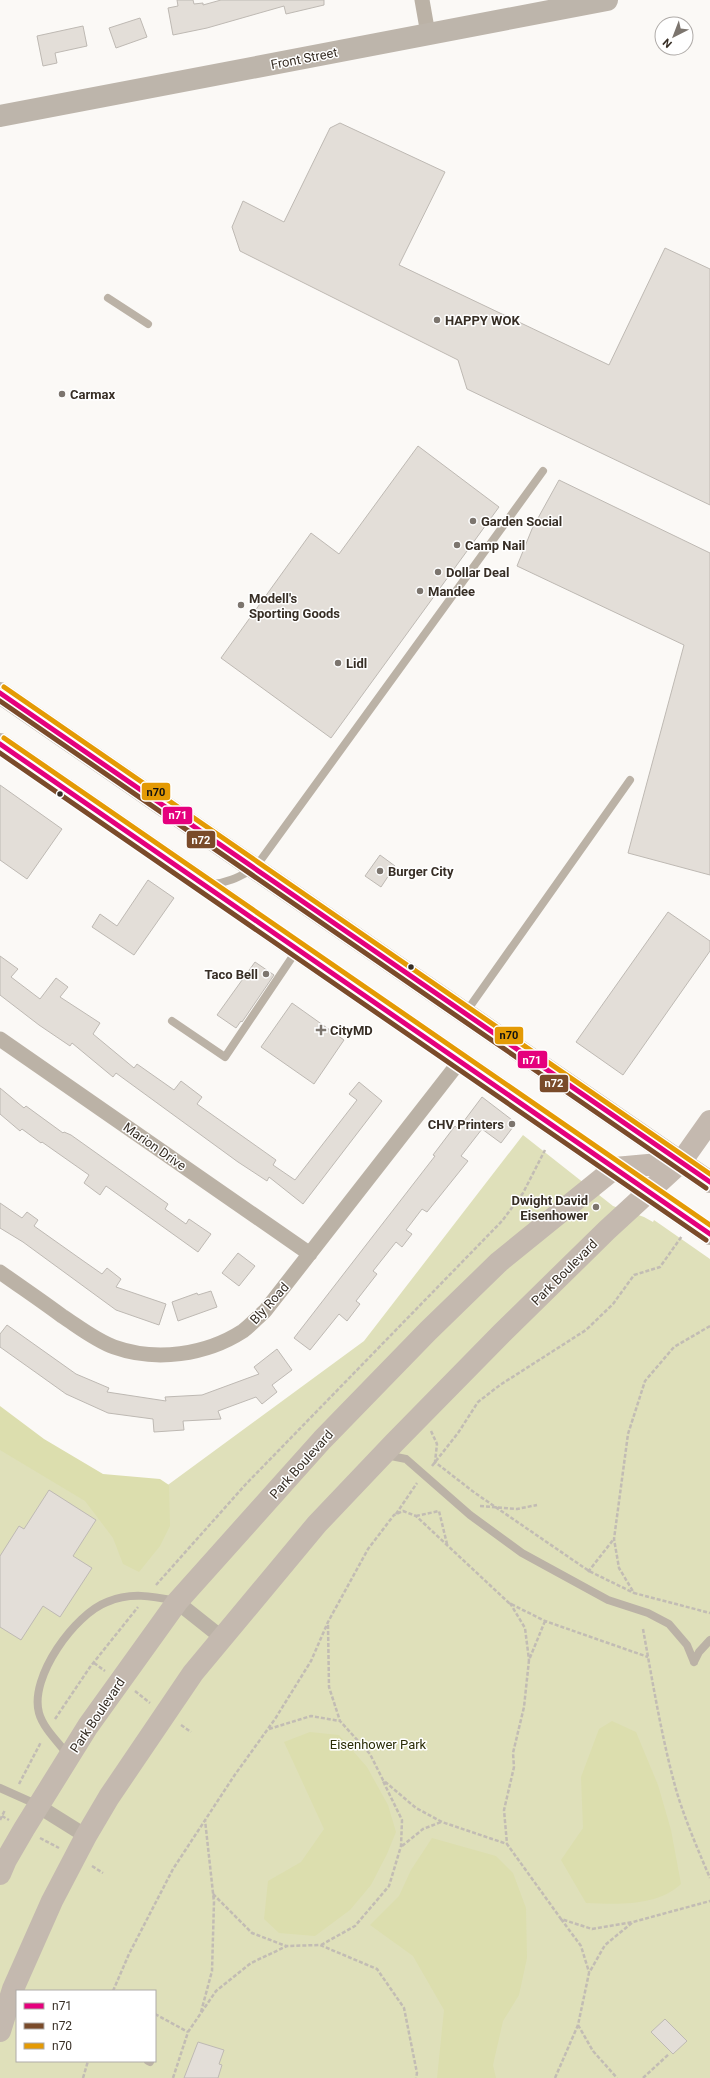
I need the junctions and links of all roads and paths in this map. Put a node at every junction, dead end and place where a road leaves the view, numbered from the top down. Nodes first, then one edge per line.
1 (422, 0) edge
2 (607, 0) edge
3 (428, 34) junction
4 (0, 116) edge
5 (108, 298) dead end
6 (148, 324) dead end
7 (543, 470) dead end
8 (0, 693) edge
9 (0, 744) edge
10 (630, 780) dead end
11 (255, 868) junction
12 (203, 884) junction
13 (297, 949) junction
14 (465, 1013) junction
15 (172, 1021) dead end
16 (0, 1039) edge
17 (460, 1061) junction
18 (710, 1121) edge
19 (681, 1162) junction
20 (615, 1168) junction
21 (710, 1182) edge
22 (648, 1191) junction
23 (710, 1234) edge
24 (682, 1236) dead end
25 (310, 1254) junction
26 (0, 1272) edge
27 (710, 1326) edge
28 (429, 1427) dead end
29 (383, 1455) junction
30 (435, 1462) junction
31 (424, 1476) junction
32 (537, 1505) dead end
33 (476, 1506) dead end
34 (495, 1507) junction
35 (396, 1514) junction
36 (416, 1516) junction
37 (614, 1539) junction
38 (447, 1545) junction
39 (589, 1571) junction
40 (574, 1582) junction
41 (634, 1593) junction
42 (177, 1602) junction
43 (509, 1603) junction
44 (710, 1613) edge
45 (546, 1621) junction
46 (328, 1622) junction
47 (643, 1629) dead end
48 (221, 1637) junction
49 (710, 1640) edge
50 (648, 1657) junction
51 (529, 1660) junction
52 (128, 1687) dead end
53 (151, 1703) dead end
54 (176, 1721) dead end
55 (340, 1721) junction
56 (268, 1730) junction
57 (191, 1732) dead end
58 (69, 1756) junction
59 (383, 1780) junction
60 (0, 1788) edge
61 (38, 1806) junction
62 (5, 1810) dead end
63 (0, 1820) edge
64 (205, 1820) junction
65 (442, 1822) junction
66 (37, 1836) dead end
67 (86, 1836) junction
68 (507, 1844) junction
69 (401, 1846) junction
70 (60, 1848) dead end
71 (85, 1863) dead end
72 (103, 1873) dead end
73 (0, 1874) edge
74 (710, 1878) edge
75 (213, 1894) junction
76 (710, 1901) edge
77 (561, 1919) junction
78 (633, 1922) junction
79 (320, 1945) junction
80 (287, 1946) junction
81 (589, 1973) junction
82 (113, 1990) edge
83 (200, 2014) junction
84 (156, 2015) edge
85 (578, 2025) junction
86 (0, 2031) edge
87 (188, 2032) junction
88 (669, 2054) dead end
89 (88, 2062) edge
90 (83, 2078) edge
91 (173, 2078) edge
92 (416, 2078) edge
93 (555, 2078) edge
94 (617, 2078) edge
95 (643, 2078) edge

1 - 3 street
2 - 3 main road, Front Street
3 - 4 main road, Front Street
5 - 6 lane
7 - 11 lane
8 - 11 main road
9 - 12 main road
10 - 14 lane
11 - 12 lane
11 - 14 main road
12 - 13 main road
13 - 15 lane
13 - 17 main road
14 - 19 main road
16 - 25 street, Marion Drive
17 - 20 main road
17 - 25 street, Bly Road
18 - 19 street, Park Boulevard
19 - 20 street
19 - 21 main road
19 - 22 street, Park Boulevard
20 - 22 main road
20 - 42 street, Park Boulevard
22 - 23 main road
22 - 29 street, Park Boulevard
24 - 30 path
25 - 26 street, Bly Road
27 - 37 path
28 - 30 path
29 - 31 lane
29 - 48 street, Park Boulevard
30 - 31 path
30 - 34 path
31 - 35 path
31 - 40 lane
32 - 34 path
33 - 34 path
34 - 39 path
35 - 36 path
35 - 46 path
36 - 38 path
36 - 38 path
37 - 39 path
37 - 41 path
38 - 43 path
39 - 40 path
39 - 41 path
40 - 49 lane
41 - 44 path
42 - 48 street
42 - 58 street, Park Boulevard
42 - 58 lane
43 - 45 path
43 - 51 path
45 - 50 path
45 - 51 path
46 - 55 path
46 - 56 path
47 - 50 path
48 - 67 street, Park Boulevard
50 - 74 path
51 - 68 path
52 - 53 path
54 - 57 path
55 - 56 path
55 - 59 path
56 - 64 path
58 - 61 street, Park Boulevard
59 - 65 path
59 - 69 path
60 - 61 lane
61 - 67 street
61 - 73 street, Park Boulevard
62 - 63 path
64 - 75 path
64 - 82 path
65 - 68 path
65 - 69 path
66 - 70 path
67 - 86 street, Park Boulevard
68 - 77 path
69 - 79 path
71 - 72 path
75 - 80 path
75 - 83 path
76 - 78 path
77 - 78 path
77 - 81 path
78 - 81 path
79 - 80 path
79 - 92 path
80 - 83 path
81 - 85 path
83 - 87 path
84 - 87 path
85 - 93 path
85 - 94 path
87 - 91 path
88 - 95 path
89 - 90 path

